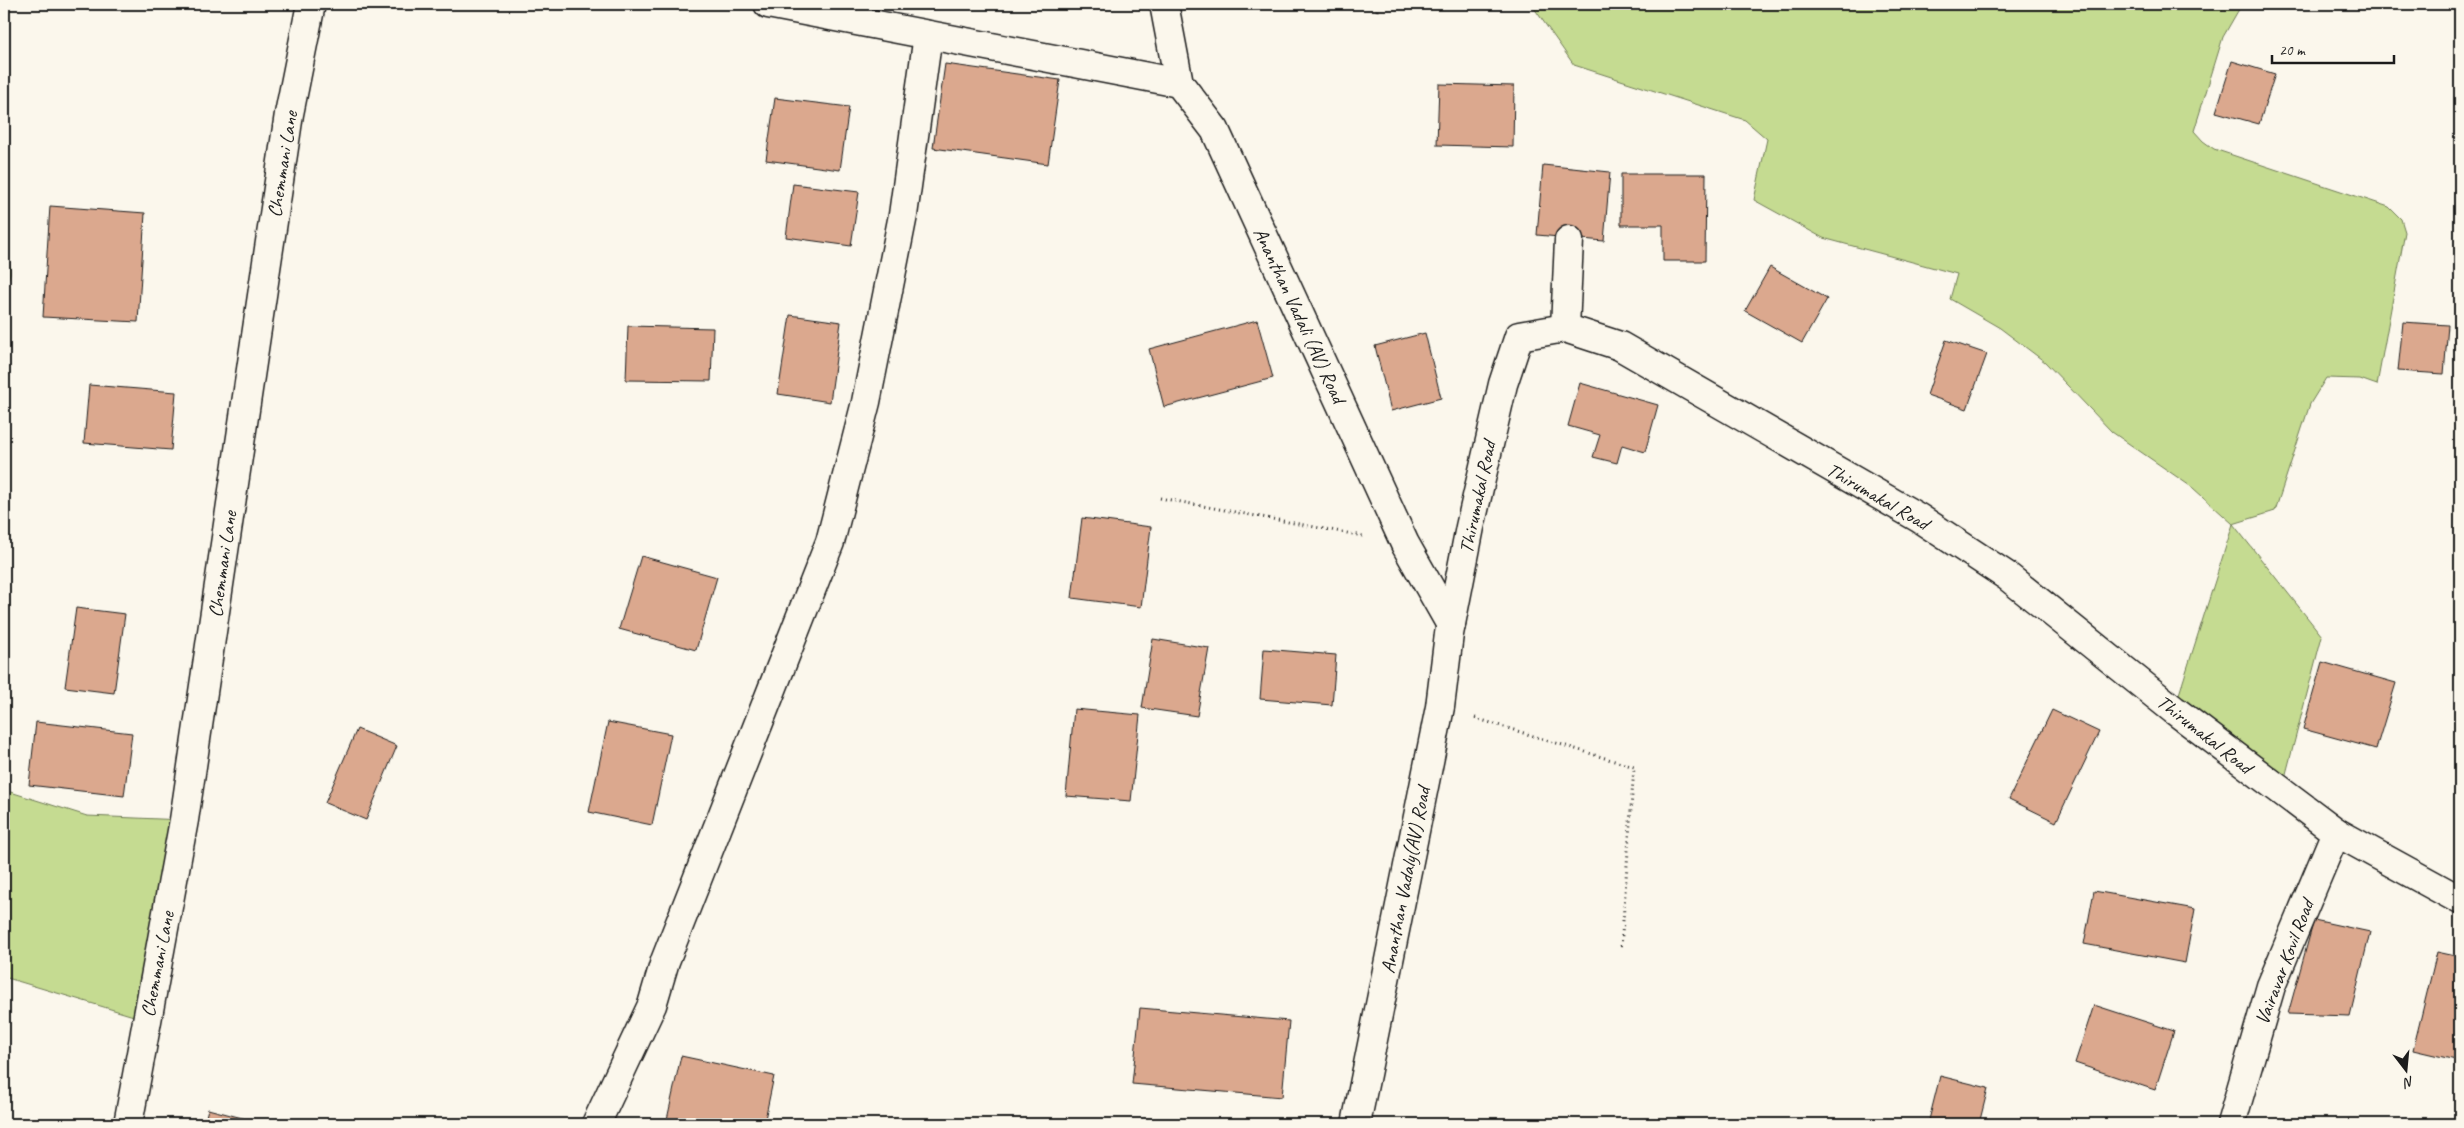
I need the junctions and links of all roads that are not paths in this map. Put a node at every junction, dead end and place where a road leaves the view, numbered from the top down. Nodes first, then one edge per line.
1 (310, 4) edge
2 (768, 4) edge
3 (1164, 4) edge
4 (928, 35) junction
5 (1179, 83) junction
6 (1569, 240) dead end
7 (1565, 328) junction
8 (1450, 630) junction
9 (2336, 832) junction
10 (2460, 900) edge
11 (128, 1124) edge
12 (596, 1124) edge
13 (1356, 1124) edge
14 (2231, 1124) edge

1 - 11 street, Chemmani Lane
2 - 4 street
3 - 5 street, Ananthan Vadali (AV) Road
4 - 5 street
4 - 12 street
5 - 8 street, Ananthan Vadali (AV) Road
6 - 7 street
7 - 8 street, Thirumakal Road
7 - 9 street, Thirumakal Road
8 - 13 street, Ananthan Vadaly(AV) Road
9 - 10 street, Thirumakal Road
9 - 14 street, Vairavar Kovil Road

